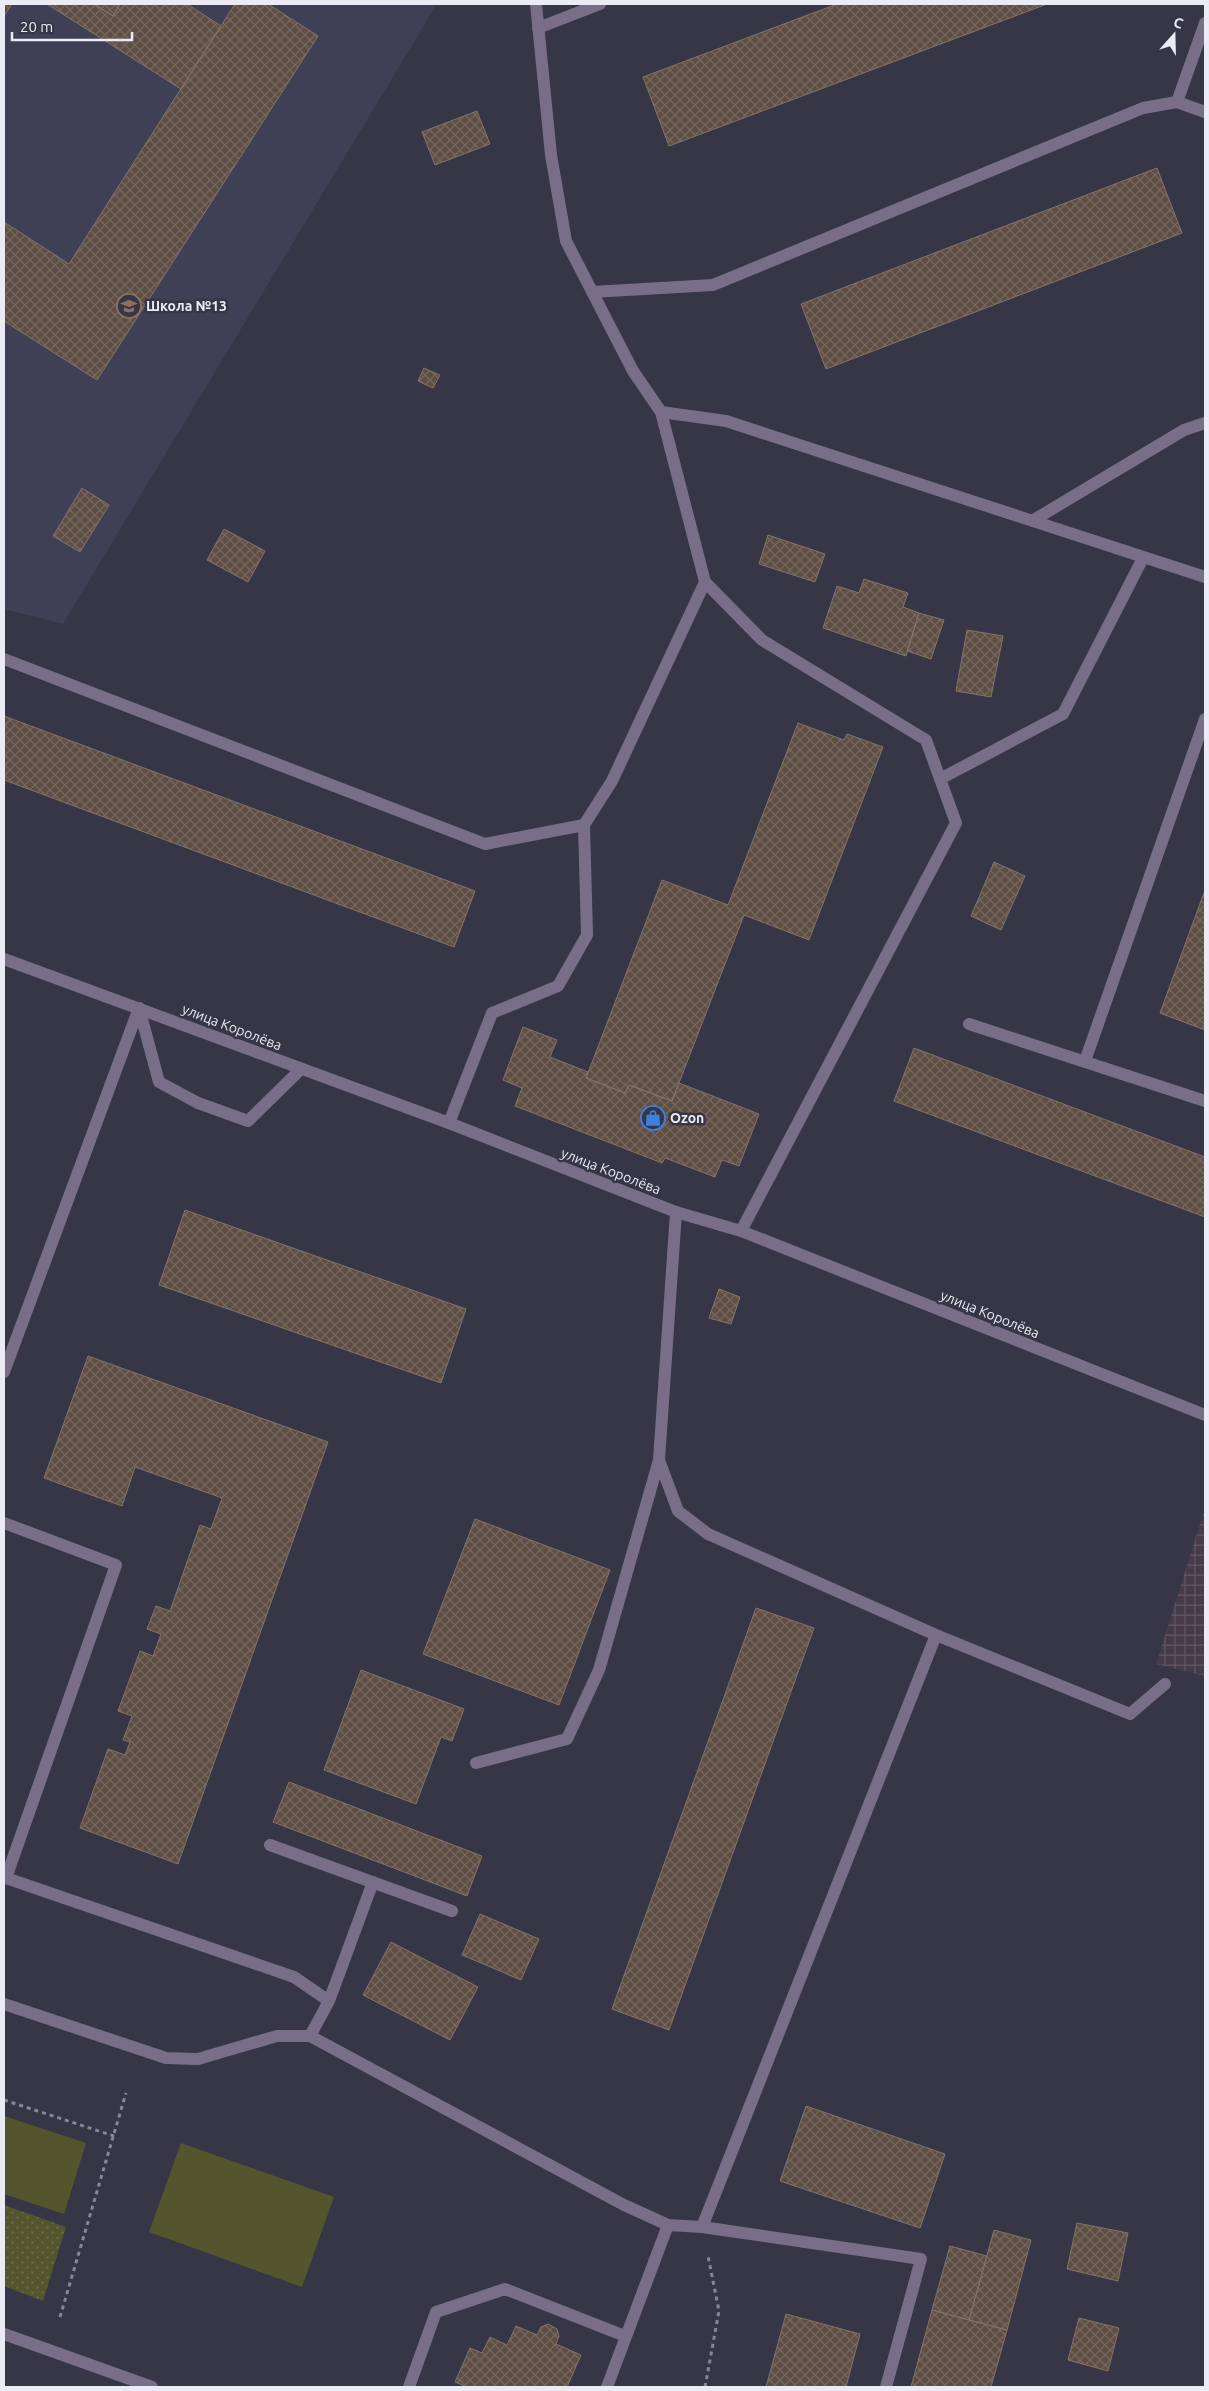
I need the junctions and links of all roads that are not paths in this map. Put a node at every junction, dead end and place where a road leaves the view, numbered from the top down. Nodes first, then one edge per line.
1 (536, 4) edge
2 (600, 4) edge
3 (1205, 23) edge
4 (538, 28) junction
5 (1176, 102) junction
6 (1205, 112) edge
7 (592, 292) junction
8 (661, 412) junction
9 (1205, 423) edge
10 (1032, 521) junction
11 (1143, 558) junction
12 (1205, 578) edge
13 (705, 582) junction
14 (4, 659) edge
15 (1205, 719) edge
16 (940, 779) junction
17 (584, 825) junction
18 (4, 959) edge
19 (139, 1008) junction
20 (969, 1024) dead end
21 (1085, 1061) junction
22 (301, 1069) junction
23 (1205, 1102) edge
24 (449, 1123) junction
25 (676, 1212) junction
26 (741, 1231) junction
27 (4, 1372) edge
28 (1205, 1415) edge
29 (659, 1460) junction
30 (4, 1523) edge
31 (936, 1635) junction
32 (1165, 1684) dead end
33 (476, 1763) dead end
34 (270, 1845) dead end
35 (373, 1882) junction
36 (452, 1911) dead end
37 (329, 2002) junction
38 (4, 2004) edge
39 (310, 2036) junction
40 (668, 2225) junction
41 (702, 2226) junction
42 (4, 2334) edge
43 (625, 2336) junction
44 (152, 2387) edge
45 (408, 2387) edge
46 (608, 2387) edge
47 (886, 2387) edge

1 - 4 street
2 - 4 street
3 - 5 street
4 - 7 street
5 - 6 street
5 - 7 street
7 - 8 street
8 - 10 street
8 - 13 street
9 - 10 street
10 - 11 street
11 - 12 street
11 - 16 street
13 - 16 street
13 - 17 street
14 - 17 street
15 - 21 street
16 - 26 street
17 - 24 street
18 - 19 street, улица Королёва
19 - 22 street, улица Королёва
19 - 22 street
19 - 27 street
20 - 21 street
21 - 23 street
22 - 24 street, улица Королёва
24 - 25 street, улица Королёва
25 - 26 street, улица Королёва
25 - 29 street
26 - 28 street, улица Королёва
29 - 31 street
29 - 33 street
30 - 37 street
31 - 32 street
31 - 41 street
34 - 35 street
35 - 36 street
35 - 37 street
37 - 39 street
38 - 39 street
39 - 40 street
40 - 41 street
40 - 43 street
41 - 47 street
42 - 44 street
43 - 45 street
43 - 46 street

